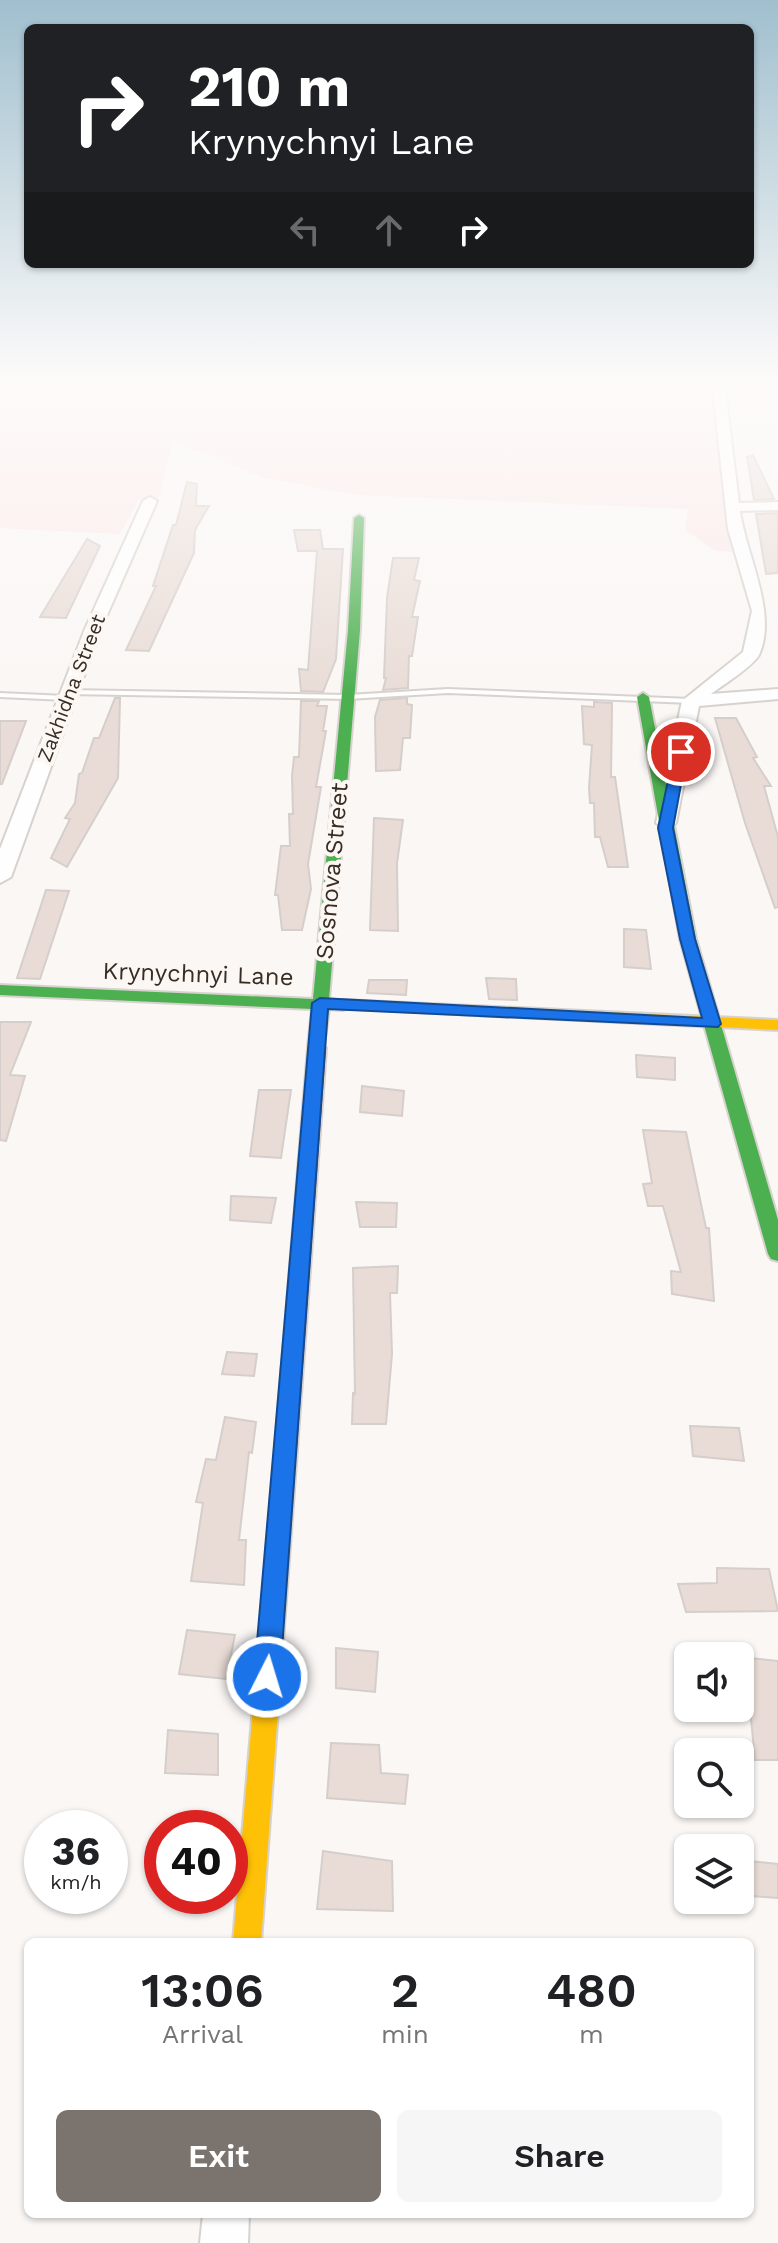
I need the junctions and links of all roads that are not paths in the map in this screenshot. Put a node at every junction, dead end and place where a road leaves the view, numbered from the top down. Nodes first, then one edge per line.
1 (730, 486) edge
2 (150, 501) dead end
3 (778, 506) edge
4 (732, 507) junction
5 (359, 518) dead end
6 (778, 694) edge
7 (0, 695) edge
8 (67, 695) junction
9 (348, 697) junction
10 (643, 697) junction
11 (691, 701) junction
12 (666, 828) junction
13 (0, 877) edge
14 (0, 990) edge
15 (320, 1003) junction
16 (712, 1024) junction
17 (778, 1025) edge
18 (778, 1254) edge
19 (247, 1938) edge
20 (226, 2218) edge
21 (224, 2243) edge

1 - 4 street
2 - 8 street, Zakhidna Street
3 - 4 street
4 - 11 street
5 - 9 street, Sosnova Street
6 - 11 street
7 - 8 lane
8 - 9 lane
8 - 13 street, Zakhidna Street
9 - 10 lane
9 - 15 street, Sosnova Street
10 - 11 lane
10 - 12 street
11 - 12 street
12 - 16 street
14 - 15 street, Krynychnyi Lane
15 - 16 street, Krynychnyi Lane
15 - 19 street, Sosnova Street
16 - 17 street, Krynychnyi Lane
16 - 18 street
20 - 21 street

